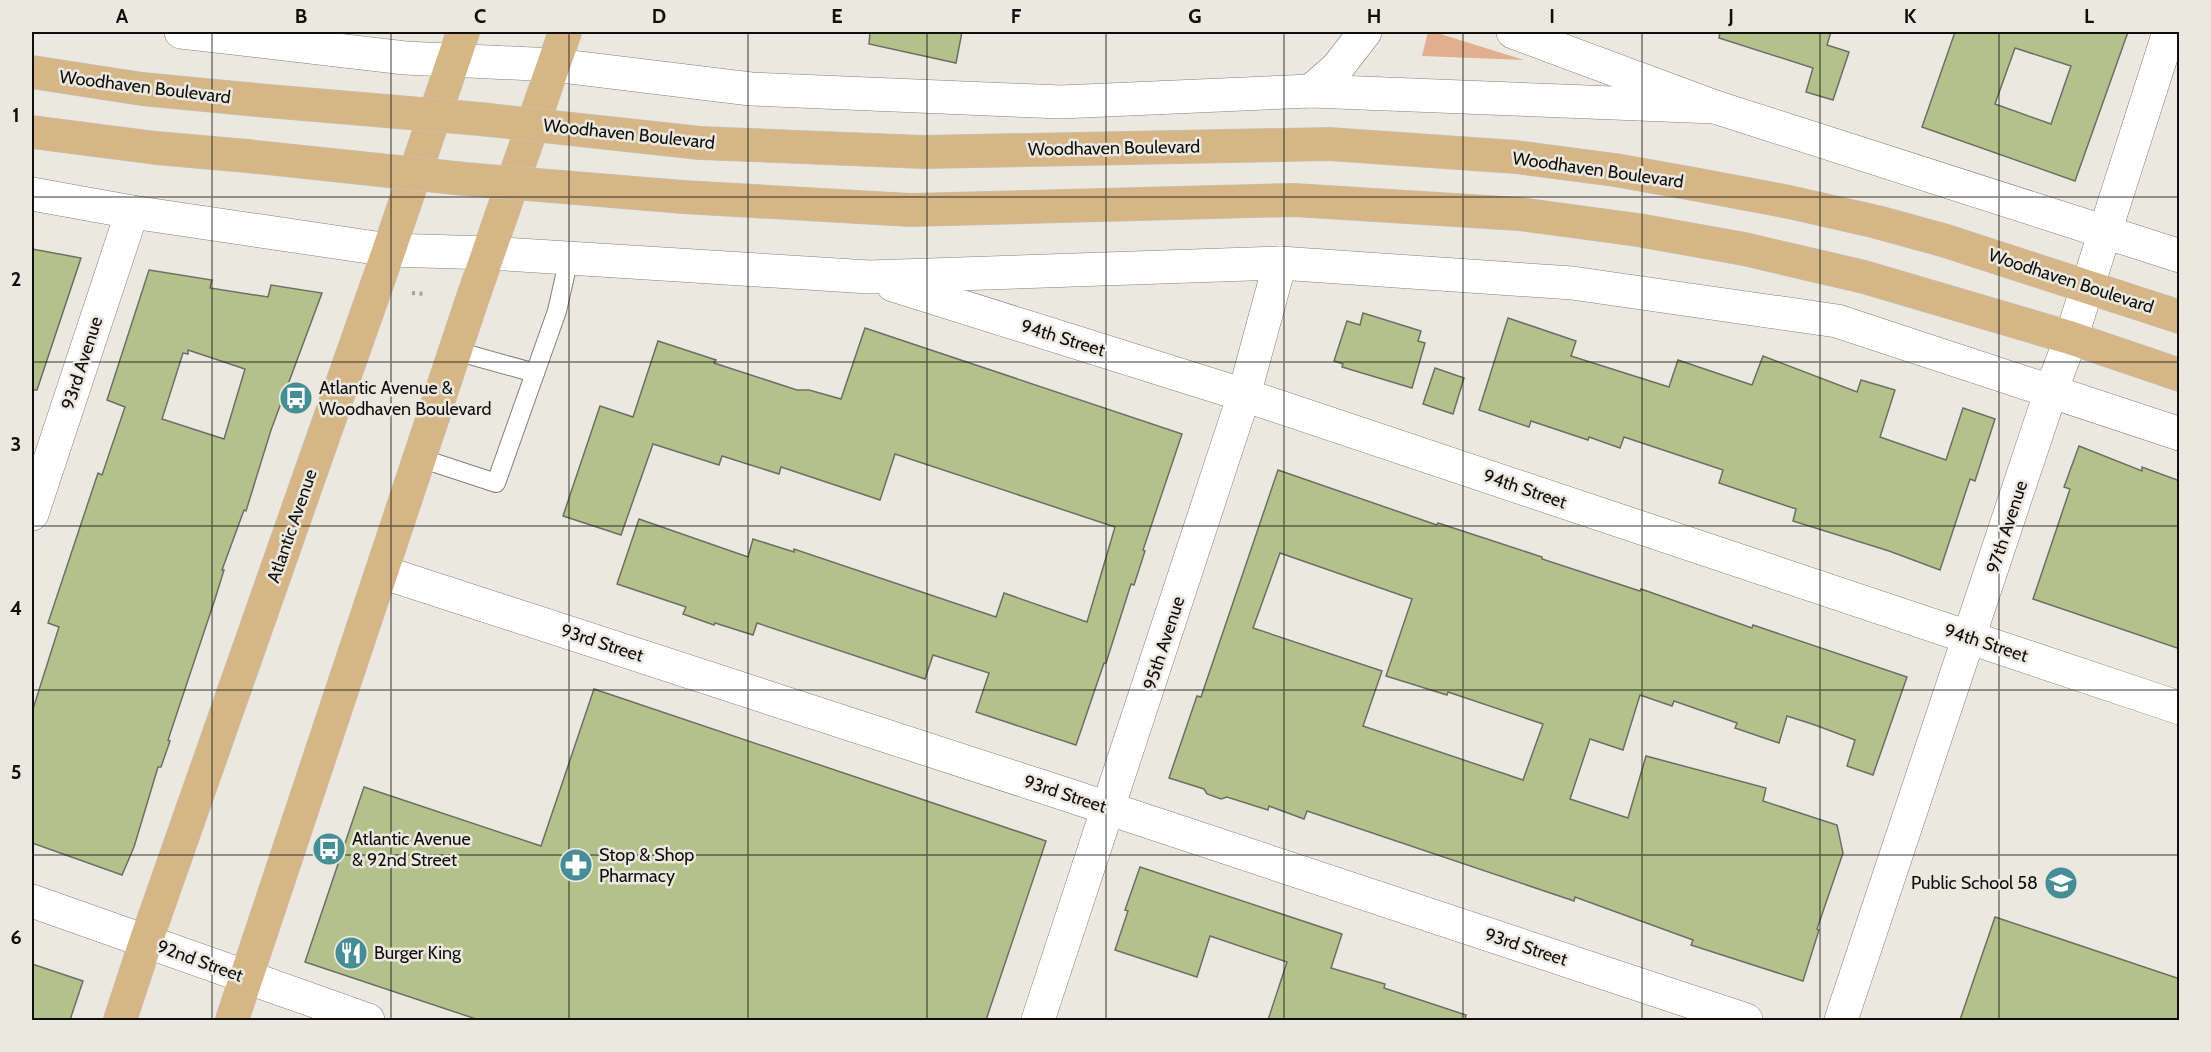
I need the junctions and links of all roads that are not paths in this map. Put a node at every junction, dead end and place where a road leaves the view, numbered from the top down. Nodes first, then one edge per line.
1 (181, 32) edge
2 (565, 32) edge
3 (1365, 32) edge
4 (1513, 32) edge
5 (2169, 32) edge
6 (458, 47) edge
7 (554, 65) junction
8 (32, 72) edge
9 (1311, 91) junction
10 (1714, 107) junction
11 (32, 132) edge
12 (32, 194) edge
13 (132, 212) junction
14 (2106, 231) junction
15 (389, 250) junction
16 (489, 253) junction
17 (2180, 256) edge
18 (569, 258) junction
19 (1280, 263) junction
20 (869, 277) junction
21 (2088, 286) junction
22 (2180, 317) edge
23 (2072, 338) junction
24 (456, 351) junction
25 (535, 373) junction
26 (2180, 375) edge
27 (2051, 391) junction
28 (1244, 395) junction
29 (2180, 434) edge
30 (420, 458) junction
31 (32, 514) edge
32 (382, 572) junction
33 (1970, 638) junction
34 (2180, 708) edge
35 (1109, 808) junction
36 (32, 901) edge
37 (146, 941) junction
38 (247, 978) junction
39 (120, 1020) edge
40 (232, 1020) edge
41 (369, 1020) edge
42 (1038, 1020) edge
43 (1746, 1020) edge
44 (1841, 1020) edge

1 - 6 street
2 - 7 main road
3 - 9 street
4 - 10 street
5 - 14 street, 97th Avenue
6 - 7 street
6 - 15 main road, Atlantic Avenue
7 - 9 street
7 - 16 main road
8 - 21 main road, Woodhaven Boulevard, bridge
9 - 10 street
10 - 14 street
11 - 23 main road, bridge
12 - 13 street
13 - 15 street
13 - 31 street, 93rd Avenue
14 - 17 street
14 - 21 street, 97th Avenue
15 - 16 street
15 - 37 main road, Atlantic Avenue
16 - 18 street
16 - 24 main road
18 - 20 street
18 - 25 lane
19 - 20 street
19 - 27 street
19 - 28 street, 95th Avenue
20 - 28 street, 94th Street
21 - 22 main road, Woodhaven Boulevard
21 - 23 street, 97th Avenue
23 - 26 main road
23 - 27 street, 97th Avenue
24 - 25 lane
24 - 30 main road
25 - 30 lane
27 - 29 street
27 - 33 street, 97th Avenue
28 - 33 street, 94th Street
28 - 35 street, 95th Avenue
30 - 32 main road
32 - 35 street, 93rd Street
32 - 38 main road
33 - 34 street, 94th Street
33 - 44 street, 97th Avenue
35 - 42 street, 95th Avenue
35 - 43 street, 93rd Street
36 - 37 street, 92nd Street
37 - 38 street, 92nd Street
37 - 39 main road, Atlantic Avenue
38 - 40 main road
38 - 41 street, 92nd Street

